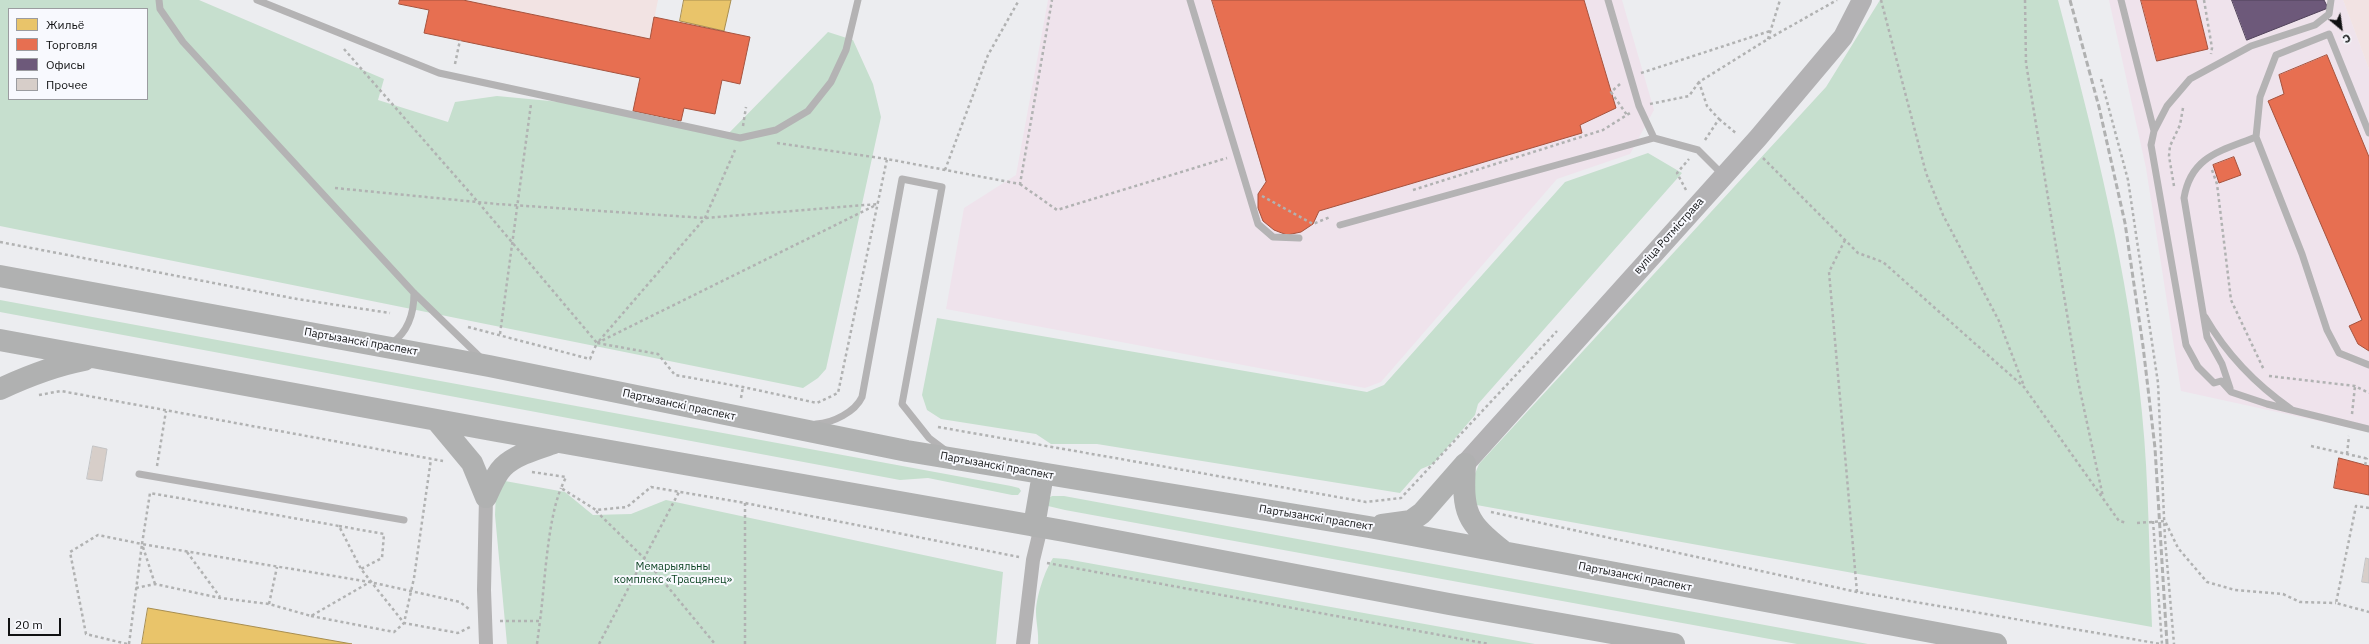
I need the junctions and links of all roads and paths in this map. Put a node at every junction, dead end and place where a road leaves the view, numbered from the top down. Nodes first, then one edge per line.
1 (159, 0) edge
2 (257, 0) edge
3 (858, 0) edge
4 (1019, 0) edge
5 (1190, 0) edge
6 (1608, 0) edge
7 (1780, 0) edge
8 (1837, 0) edge
9 (1862, 0) edge
10 (1881, 0) edge
11 (2025, 0) edge
12 (2121, 0) edge
13 (2331, 0) edge
14 (325, 28) junction
15 (1770, 30) junction
16 (1768, 39) junction
17 (460, 40) dead end
18 (454, 76) junction
19 (1630, 76) junction
20 (2101, 79) dead end
21 (1699, 82) junction
22 (532, 93) junction
23 (1639, 106) junction
24 (746, 107) dead end
25 (1627, 115) junction
26 (2154, 131) junction
27 (2369, 134) edge
28 (2256, 137) junction
29 (740, 138) junction
30 (1654, 138) junction
31 (771, 142) dead end
32 (1698, 150) junction
33 (1238, 154) junction
34 (887, 160) dead end
35 (1765, 160) dead end
36 (2210, 163) dead end
37 (945, 170) dead end
38 (1723, 175) junction
39 (1020, 184) dead end
40 (316, 187) junction
41 (1409, 192) dead end
42 (1258, 194) dead end
43 (1682, 197) dead end
44 (478, 202) junction
45 (517, 206) junction
46 (1334, 215) dead end
47 (705, 218) junction
48 (1340, 225) dead end
49 (1299, 238) dead end
50 (1845, 240) junction
51 (0, 242) edge
52 (512, 243) junction
53 (0, 276) edge
54 (414, 293) junction
55 (2201, 311) junction
56 (390, 313) dead end
57 (467, 327) dead end
58 (1558, 330) dead end
59 (500, 334) junction
60 (0, 340) edge
61 (597, 343) junction
62 (387, 347) junction
63 (97, 358) junction
64 (2369, 365) edge
65 (489, 366) junction
66 (2024, 387) junction
67 (0, 389) edge
68 (2231, 392) junction
69 (2369, 392) edge
70 (838, 393) dead end
71 (38, 395) dead end
72 (166, 411) junction
73 (2294, 412) junction
74 (437, 421) junction
75 (934, 423) dead end
76 (788, 426) junction
77 (2369, 429) edge
78 (558, 442) junction
79 (2311, 446) dead end
80 (431, 459) junction
81 (2368, 459) edge
82 (443, 461) dead end
83 (972, 462) junction
84 (1465, 464) junction
85 (2365, 465) dead end
86 (524, 471) dead end
87 (140, 474) dead end
88 (1043, 474) junction
89 (156, 476) junction
90 (562, 488) junction
91 (679, 492) junction
92 (150, 493) junction
93 (486, 497) junction
94 (2104, 500) junction
95 (745, 503) junction
96 (2369, 508) edge
97 (596, 510) junction
98 (1483, 510) dead end
99 (404, 520) dead end
100 (2153, 521) junction
101 (2165, 521) junction
102 (2127, 523) dead end
103 (2137, 523) dead end
104 (339, 526) junction
105 (1037, 526) junction
106 (1369, 527) junction
107 (142, 544) junction
108 (187, 552) junction
109 (1505, 553) junction
110 (644, 558) junction
111 (1033, 560) junction
112 (277, 567) junction
113 (361, 569) junction
114 (370, 582) junction
115 (155, 584) junction
116 (136, 588) junction
117 (411, 591) junction
118 (1857, 592) junction
119 (220, 598) junction
120 (2336, 603) junction
121 (269, 604) junction
122 (2369, 612) edge
123 (311, 616) junction
124 (485, 621) junction
125 (540, 621) junction
126 (404, 623) junction
127 (128, 644) edge
128 (486, 644) edge
129 (537, 644) edge
130 (599, 644) edge
131 (714, 644) edge
132 (745, 644) edge
133 (1023, 644) edge
134 (1489, 644) edge
135 (1674, 644) edge
136 (1996, 644) edge
137 (2162, 644) edge
138 (2174, 644) edge

1 - 40 lane
2 - 14 lane
3 - 29 lane
4 - 37 path
5 - 33 lane
6 - 19 lane
7 - 15 path
8 - 16 path
9 - 38 street, вуліца Ротмістрава
10 - 66 path
11 - 94 path
12 - 26 lane
13 - 26 lane
14 - 18 lane
14 - 44 path
15 - 16 path
15 - 19 path
16 - 21 path
17 - 18 path
18 - 22 lane
19 - 23 lane
19 - 25 path
20 - 101 path
21 - 23 path
21 - 32 path
22 - 29 lane
22 - 45 path
23 - 25 path
23 - 30 lane
24 - 29 path
25 - 41 path
26 - 68 lane
27 - 28 lane
28 - 55 lane
28 - 64 lane
29 - 47 path
30 - 32 lane
30 - 48 lane
31 - 34 path
32 - 38 lane
32 - 43 path
33 - 39 path
33 - 49 lane
35 - 50 path
36 - 69 path
38 - 84 street, вуліца Ротмістрава
40 - 44 path
40 - 54 lane
42 - 46 path
44 - 45 path
44 - 52 path
45 - 47 path
45 - 52 path
47 - 61 path
47 - 61 path
50 - 66 path
50 - 118 path
51 - 56 path
52 - 59 path
52 - 61 path
53 - 62 highway, Партызанскі праспект
54 - 62 lane
54 - 65 lane
55 - 68 lane
55 - 73 lane
57 - 59 path
58 - 75 path
59 - 61 path
60 - 63 highway
61 - 70 path
62 - 65 highway, Партызанскі праспект
63 - 67 highway
63 - 74 highway
65 - 76 highway, Партызанскі праспект
66 - 94 path
68 - 73 lane
71 - 72 path
72 - 80 path
72 - 89 path
73 - 77 lane
74 - 78 highway
74 - 93 highway
76 - 83 highway, Партызанскі праспект
76 - 83 lane
78 - 93 highway
78 - 105 highway
79 - 81 path
80 - 82 path
80 - 117 path
81 - 85 path
83 - 88 highway, Партызанскі праспект
84 - 106 highway
84 - 109 highway
86 - 90 path
87 - 89 lane
88 - 105 highway
88 - 106 highway, Партызанскі праспект
89 - 92 path
89 - 99 lane
90 - 97 path
90 - 125 path
91 - 95 path
91 - 97 path
91 - 110 path
92 - 104 path
92 - 107 path
93 - 124 street
94 - 102 path
95 - 111 path
95 - 132 path
96 - 120 path
97 - 110 path
98 - 118 path
100 - 101 path
100 - 103 path
100 - 137 path
101 - 120 path
101 - 138 path
104 - 113 path
104 - 113 path
105 - 111 street
105 - 135 highway
106 - 109 highway, Партызанскі праспект
107 - 108 path
107 - 115 path
107 - 116 path
107 - 127 path
108 - 112 path
108 - 119 path
109 - 136 highway, Партызанскі праспект
110 - 130 path
110 - 131 path
111 - 133 street
111 - 134 path
112 - 114 path
112 - 121 path
113 - 114 path
114 - 117 path
114 - 123 path
114 - 126 path
115 - 116 path
115 - 119 path
116 - 127 path
117 - 124 path
117 - 126 path
118 - 137 path
119 - 121 path
120 - 122 path
121 - 123 path
123 - 126 path
124 - 125 path
124 - 126 path
124 - 128 street
125 - 129 path

